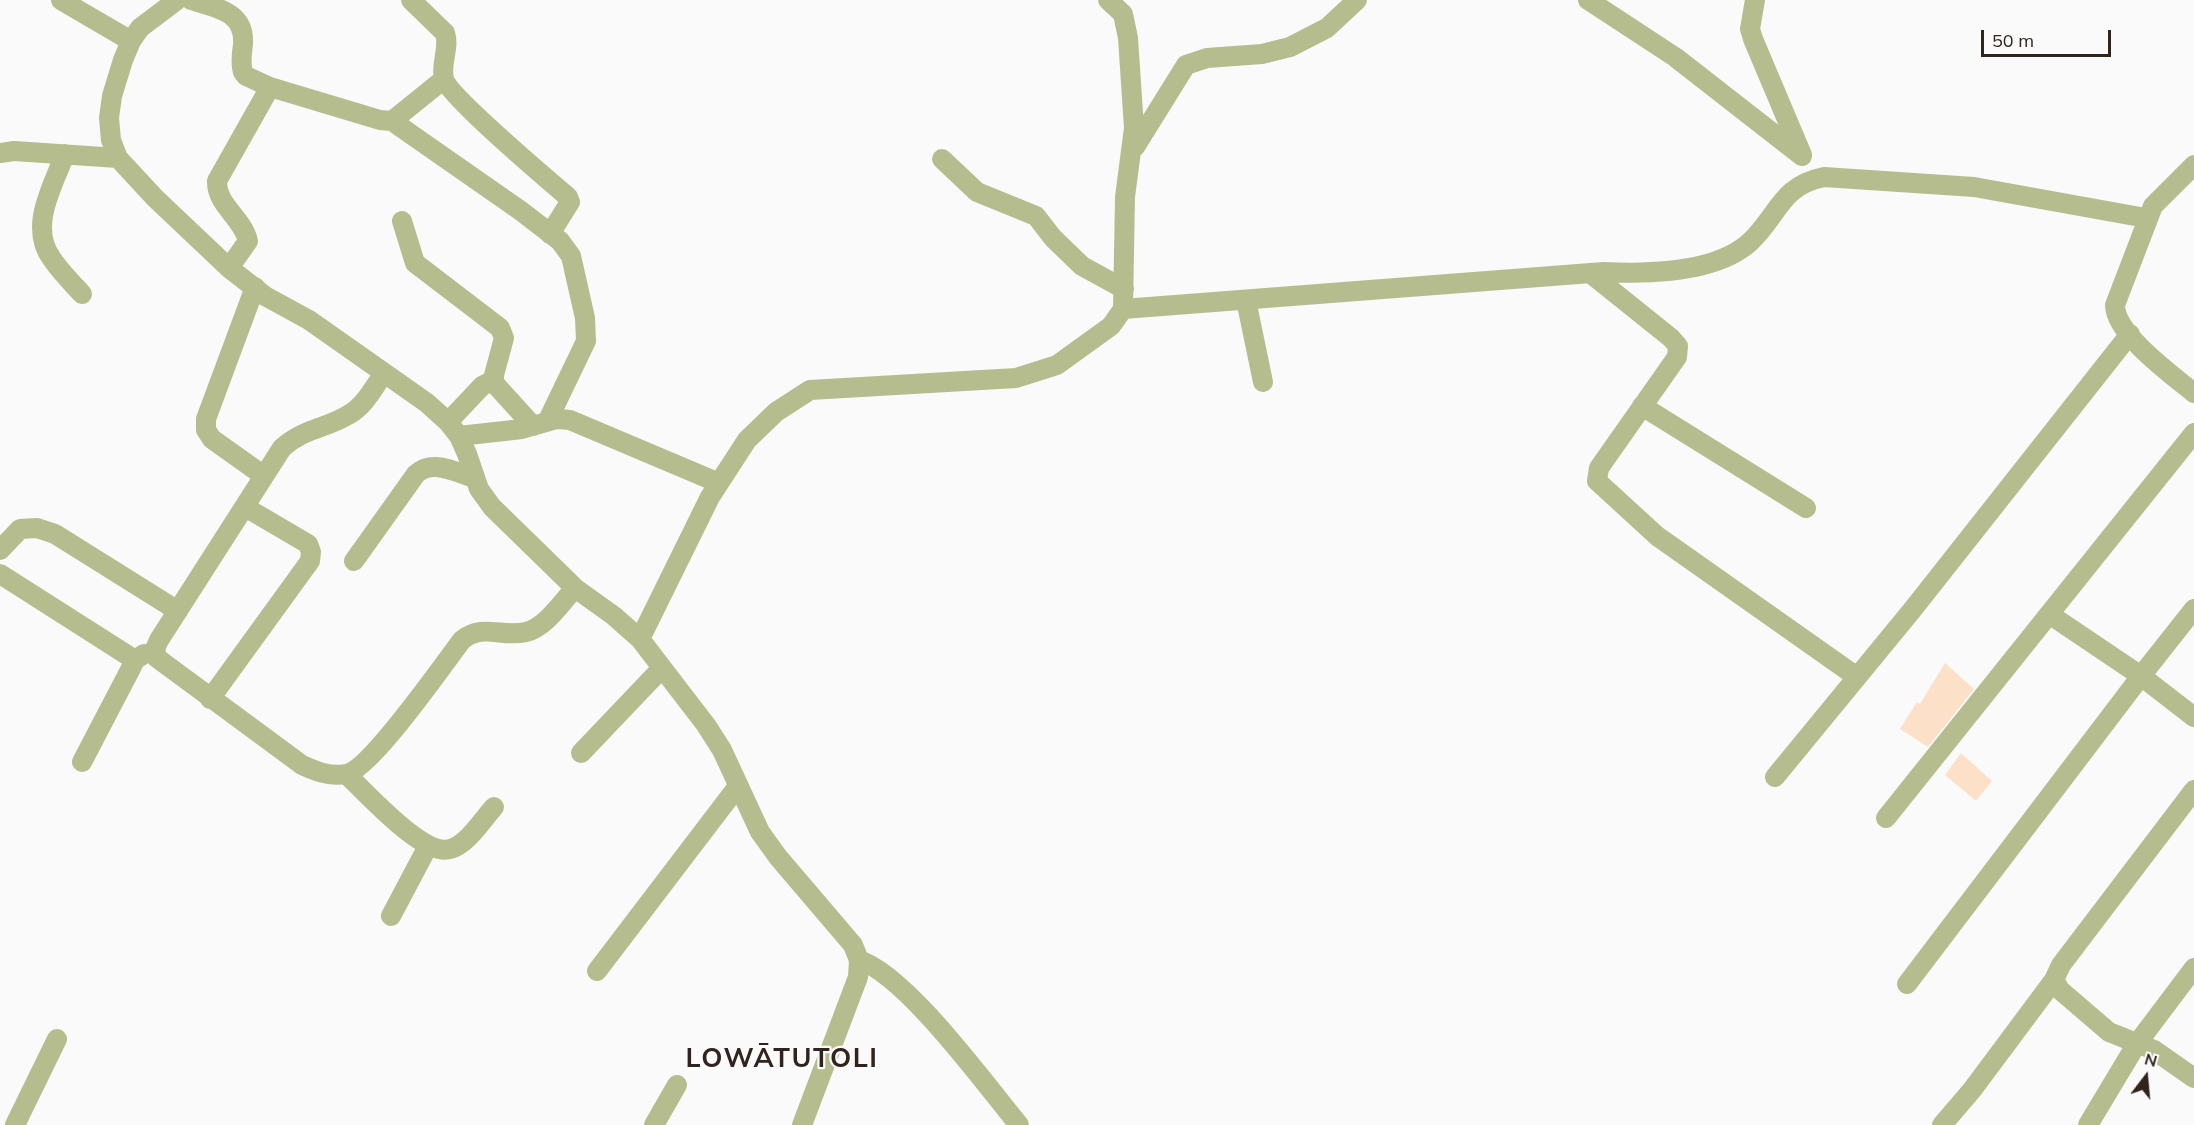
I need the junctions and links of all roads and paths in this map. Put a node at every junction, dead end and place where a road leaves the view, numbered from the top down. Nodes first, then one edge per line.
1 (60, 0) edge
2 (177, 0) edge
3 (191, 0) edge
4 (411, 0) edge
5 (1108, 0) edge
6 (1357, 0) edge
7 (1588, 0) edge
8 (1755, 0) edge
9 (235, 6) edge
10 (131, 41) junction
11 (444, 79) junction
12 (270, 87) junction
13 (392, 121) junction
14 (0, 153) edge
15 (65, 154) junction
16 (1131, 155) junction
17 (1803, 156) junction
18 (118, 158) junction
19 (942, 159) dead end
20 (2194, 165) edge
21 (1812, 180) junction
22 (2146, 218) junction
23 (402, 221) dead end
24 (550, 234) junction
25 (229, 268) junction
26 (1590, 273) junction
27 (255, 287) junction
28 (1124, 289) junction
29 (82, 294) dead end
30 (1246, 300) junction
31 (1123, 309) junction
32 (2130, 334) junction
33 (384, 373) junction
34 (494, 380) junction
35 (1263, 382) dead end
36 (2194, 393) edge
37 (1642, 406) junction
38 (541, 423) junction
39 (454, 429) junction
40 (2194, 433) edge
41 (264, 476) junction
42 (474, 478) junction
43 (719, 483) junction
44 (245, 507) junction
45 (1806, 508) dead end
46 (0, 550) edge
47 (354, 561) dead end
48 (0, 574) edge
49 (574, 588) junction
50 (2194, 609) edge
51 (178, 611) junction
52 (2049, 614) junction
53 (640, 639) junction
54 (155, 649) junction
55 (135, 660) junction
56 (662, 668) junction
57 (2141, 676) junction
58 (1857, 677) junction
59 (210, 699) junction
60 (2194, 717) edge
61 (581, 753) dead end
62 (82, 762) dead end
63 (346, 774) junction
64 (1775, 777) dead end
65 (738, 786) junction
66 (2194, 790) edge
67 (494, 807) dead end
68 (1886, 818) dead end
69 (428, 846) junction
70 (391, 916) dead end
71 (860, 960) junction
72 (2194, 968) edge
73 (597, 971) dead end
74 (2054, 980) junction
75 (1907, 984) dead end
76 (57, 1039) dead end
77 (2136, 1045) junction
78 (2194, 1078) edge
79 (677, 1085) dead end
80 (15, 1125) edge
81 (654, 1125) edge
82 (802, 1125) edge
83 (1019, 1125) edge
84 (1942, 1125) edge
85 (2088, 1125) edge

1 - 10 street
2 - 10 street
3 - 9 street
4 - 11 street
5 - 16 street
6 - 16 street
7 - 17 street
8 - 17 street
9 - 12 street
10 - 18 street
11 - 13 street
11 - 24 street
12 - 13 street
12 - 25 street
13 - 24 street
14 - 15 street
15 - 18 street
15 - 29 street
16 - 28 street
17 - 21 street
18 - 25 street
19 - 28 street
20 - 22 street
21 - 22 street
21 - 26 street
22 - 32 street
23 - 34 street
24 - 38 street
25 - 27 street
26 - 30 street
26 - 37 street
27 - 33 street
27 - 41 street
28 - 31 street
30 - 31 street
30 - 35 street
31 - 43 street
32 - 36 street
32 - 58 street
33 - 39 street
33 - 41 street
34 - 38 street
34 - 39 street
37 - 45 street
37 - 58 street
38 - 39 street
38 - 43 street
39 - 42 street
40 - 52 street
41 - 44 street
42 - 47 street
42 - 49 street
43 - 53 street
44 - 51 street
44 - 59 street
46 - 51 street
48 - 55 street
49 - 53 street
49 - 63 street
50 - 57 street
51 - 54 street
52 - 57 street
52 - 68 street
53 - 56 street
54 - 55 street
54 - 59 street
55 - 62 street
56 - 61 street
56 - 65 street
57 - 60 street
57 - 75 street
58 - 64 street
59 - 63 street
63 - 69 street
65 - 71 street
65 - 73 street
66 - 74 street
67 - 69 street
69 - 70 street
71 - 82 street
71 - 83 street
72 - 77 street
74 - 77 street
74 - 84 street
76 - 80 street
77 - 78 street
77 - 85 street
79 - 81 street

